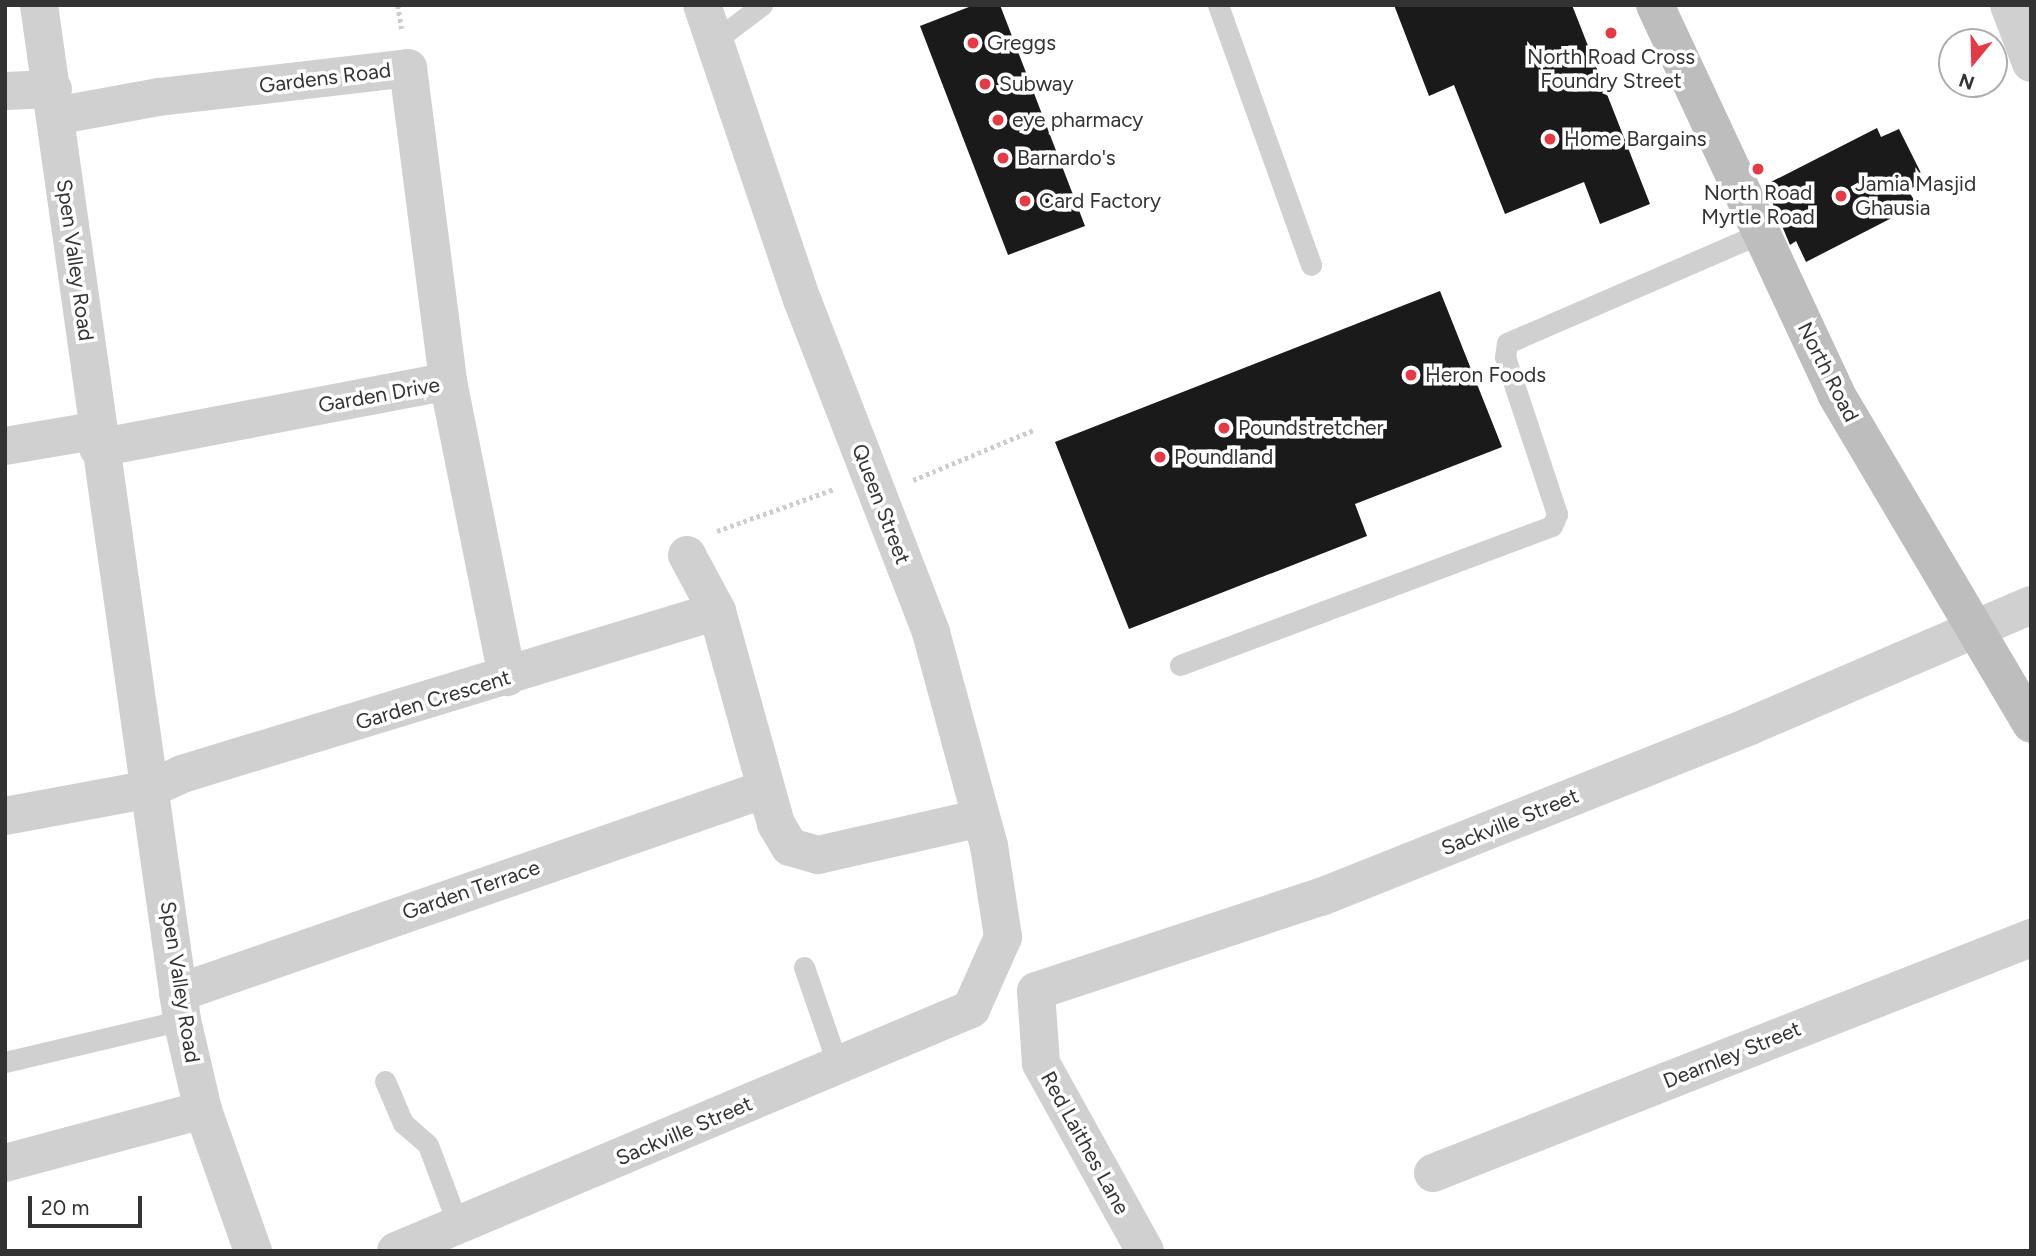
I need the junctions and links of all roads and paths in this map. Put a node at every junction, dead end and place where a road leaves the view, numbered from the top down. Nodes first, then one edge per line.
1 (39, 5) edge
2 (702, 5) edge
3 (762, 5) edge
4 (1219, 5) edge
5 (1655, 5) edge
6 (2009, 5) edge
7 (712, 43) junction
8 (2031, 63) edge
9 (5, 91) edge
10 (54, 102) junction
11 (1761, 233) junction
12 (1311, 265) dead end
13 (448, 381) junction
14 (1034, 430) dead end
15 (96, 439) junction
16 (5, 446) edge
17 (871, 477) junction
18 (687, 555) joint
19 (2031, 605) edge
20 (717, 611) junction
21 (1976, 629) junction
22 (1180, 665) dead end
23 (507, 677) junction
24 (2031, 724) edge
25 (150, 789) junction
26 (765, 789) junction
27 (5, 816) edge
28 (981, 818) junction
29 (2031, 937) edge
30 (804, 967) dead end
31 (1036, 991) joint
32 (180, 1007) junction
33 (971, 1009) joint
34 (5, 1062) edge
35 (838, 1066) junction
36 (385, 1081) dead end
37 (203, 1110) junction
38 (5, 1163) edge
39 (1433, 1173) dead end
40 (458, 1225) junction
41 (253, 1251) edge
42 (396, 1251) edge
43 (1145, 1251) edge

1 - 10 street, Spen Valley Road
2 - 7 street, Queen Street
3 - 7 lane
4 - 12 lane
5 - 11 street, North Road
6 - 8 street
7 - 17 street, Queen Street
9 - 10 street
10 - 13 street, Gardens Road
10 - 15 street, Spen Valley Road
11 - 21 street, North Road
11 - 22 lane
13 - 15 street, Garden Drive
13 - 23 street, Garden Drive
14 - 17 path
15 - 16 street
15 - 25 street, Spen Valley Road
17 - 18 path
17 - 28 street, Queen Street
18 - 20 street
19 - 21 street, Sackville Street
20 - 23 street, Garden Crescent
20 - 26 street
21 - 24 street, North Road
21 - 31 street, Sackville Street
23 - 25 street, Garden Crescent
25 - 27 street
25 - 32 street, Spen Valley Road
26 - 28 street
26 - 32 street, Garden Terrace
28 - 33 street, Queen Street
29 - 39 street, Dearnley Street
30 - 35 lane
31 - 43 street, Red Laithes Lane
32 - 34 lane, Garden Terrace
32 - 37 street, Spen Valley Road
33 - 35 street, Sackville Street
35 - 40 street, Sackville Street
36 - 40 lane
37 - 38 street
37 - 41 street, Spen Valley Road
40 - 42 street, Sackville Street

